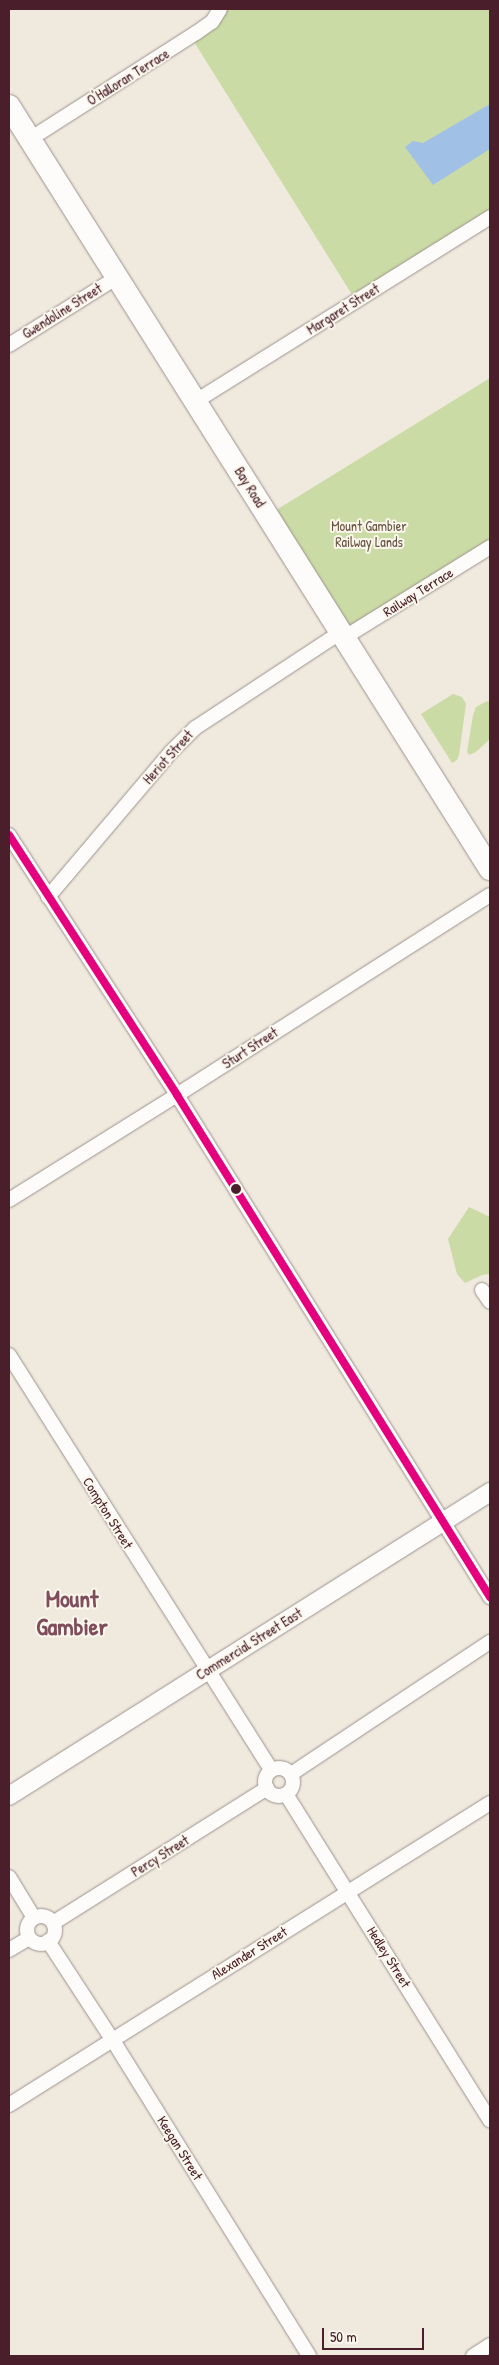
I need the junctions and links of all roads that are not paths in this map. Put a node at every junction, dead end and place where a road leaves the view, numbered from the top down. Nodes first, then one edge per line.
1 (220, 9) edge
2 (9, 106) edge
3 (30, 139) junction
4 (490, 217) edge
5 (116, 278) junction
6 (9, 345) edge
7 (196, 401) junction
8 (490, 547) edge
9 (343, 635) junction
10 (9, 837) edge
11 (490, 869) edge
12 (490, 895) edge
13 (48, 897) junction
14 (177, 1095) junction
15 (9, 1200) edge
16 (482, 1290) dead end
17 (490, 1302) edge
18 (9, 1355) edge
19 (490, 1492) edge
20 (442, 1522) junction
21 (490, 1597) edge
22 (490, 1642) edge
23 (207, 1671) junction
24 (271, 1770) junction
25 (290, 1774) junction
26 (267, 1788) junction
27 (286, 1794) junction
28 (9, 1796) edge
29 (490, 1803) edge
30 (9, 1877) edge
31 (348, 1891) junction
32 (34, 1918) junction
33 (53, 1923) junction
34 (29, 1938) junction
35 (48, 1941) junction
36 (9, 1950) edge
37 (112, 2039) junction
38 (9, 2105) edge
39 (490, 2120) edge
40 (490, 2345) edge
41 (309, 2356) edge
42 (473, 2356) edge

1 - 3 street, O'Halloran Terrace
2 - 3 main road, Bay Road
3 - 5 main road, Bay Road
4 - 7 street, Margaret Street
5 - 6 street, Gwendoline Street
5 - 7 main road, Bay Road
7 - 9 main road, Bay Road
8 - 9 street, Railway Terrace
9 - 11 main road, Bay Road
9 - 13 street, Heriot Street
10 - 13 street
12 - 14 street, Sturt Street
13 - 14 street
14 - 15 street, Sturt Street
14 - 20 street
16 - 17 street
18 - 23 street, Compton Street
19 - 20 street, Commercial Street East
20 - 21 street
20 - 23 street, Commercial Street East
22 - 25 street
23 - 24 street
23 - 28 street, Commercial Street East
24 - 25 street
24 - 26 street
25 - 27 street
26 - 27 street
26 - 33 street, Percy Street
27 - 31 street, Hedley Street
29 - 31 street, Alexander Street
30 - 32 street
31 - 37 street, Alexander Street
31 - 39 street, Hedley Street
32 - 33 street
32 - 34 street
33 - 35 street
34 - 35 street
34 - 36 street
35 - 37 street, Keegan Street
37 - 38 street, Alexander Street
37 - 41 street, Keegan Street
40 - 42 street

